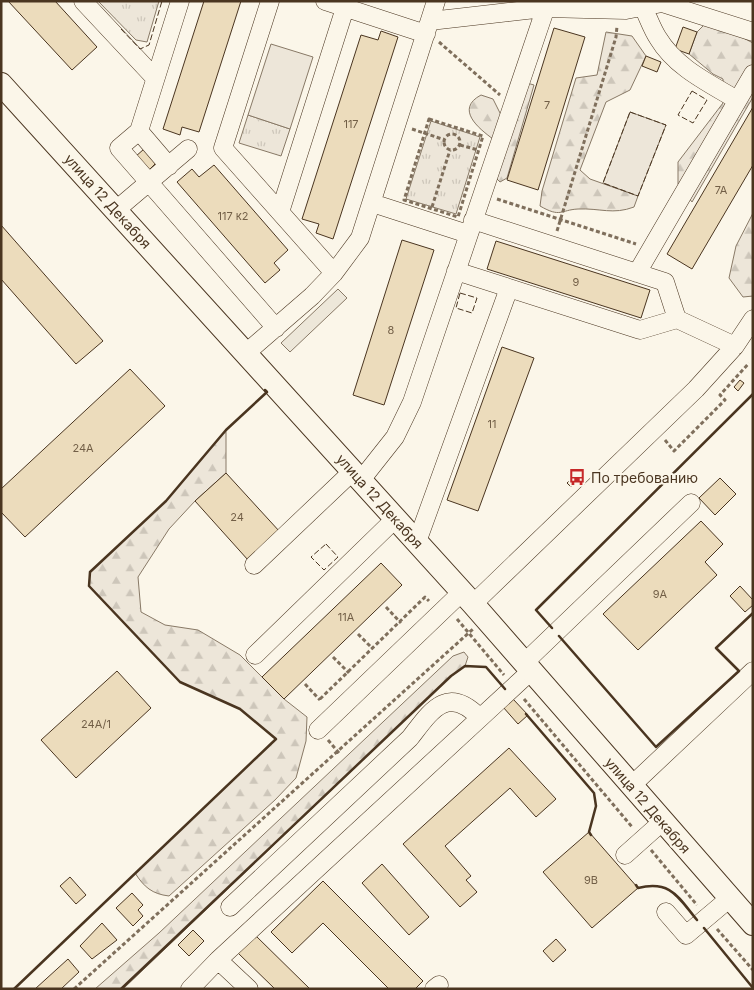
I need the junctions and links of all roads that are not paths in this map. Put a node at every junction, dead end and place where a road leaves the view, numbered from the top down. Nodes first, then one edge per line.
1 (83, 1) edge
2 (180, 1) edge
3 (270, 1) edge
4 (325, 1) edge
5 (436, 1) edge
6 (546, 3) edge
7 (643, 6) junction
8 (345, 8) junction
9 (428, 27) junction
10 (753, 32) edge
11 (753, 74) edge
12 (155, 78) junction
13 (1, 84) edge
14 (737, 100) junction
15 (138, 131) junction
16 (188, 149) dead end
17 (169, 166) junction
18 (149, 182) junction
19 (372, 203) junction
20 (116, 210) junction
21 (280, 212) junction
22 (471, 227) junction
23 (456, 271) junction
24 (334, 273) junction
25 (636, 273) junction
26 (509, 288) junction
27 (677, 319) junction
28 (753, 319) edge
29 (276, 328) junction
30 (735, 346) junction
31 (246, 352) junction
32 (357, 475) junction
33 (691, 503) dead end
34 (395, 520) junction
35 (417, 542) junction
36 (254, 565) dead end
37 (463, 611) junction
38 (255, 654) dead end
39 (527, 667) junction
40 (753, 671) edge
41 (480, 718) junction
42 (318, 730) dead end
43 (631, 786) junction
44 (662, 822) junction
45 (625, 855) dead end
46 (730, 898) junction
47 (230, 907) dead end
48 (666, 912) dead end
49 (753, 924) edge
50 (218, 960) junction
51 (190, 989) edge
52 (249, 989) edge

1 - 12 street
2 - 12 street
3 - 21 street
4 - 8 street
5 - 9 street
6 - 7 street
6 - 9 street
6 - 22 street
7 - 10 street
7 - 14 street
8 - 9 street
8 - 21 street
9 - 19 street
11 - 14 street
12 - 15 street
13 - 20 main road, улица 12 Декабря
14 - 25 street
15 - 17 street
15 - 18 street
16 - 17 street
17 - 18 street
18 - 20 street
18 - 29 street
19 - 22 street
19 - 24 street
20 - 31 main road, улица 12 Декабря
21 - 24 street
22 - 23 street
22 - 25 street
23 - 26 street
23 - 32 street
24 - 29 street
25 - 27 street
26 - 27 street
26 - 35 street
27 - 30 street
28 - 30 street
29 - 31 street
30 - 37 street
31 - 32 main road, улица 12 Декабря
32 - 34 main road, улица 12 Декабря
32 - 36 street
33 - 39 street
34 - 35 main road, улица 12 Декабря
34 - 38 street
35 - 37 main road, улица 12 Декабря
37 - 39 main road, улица 12 Декабря
37 - 42 street
39 - 41 street
39 - 43 main road, улица 12 Декабря
40 - 43 street
41 - 47 street
41 - 50 street
43 - 44 main road, улица 12 Декабря
44 - 45 street
44 - 46 main road, улица 12 Декабря
46 - 48 street
46 - 49 main road, улица 12 Декабря
50 - 51 street
50 - 52 street

